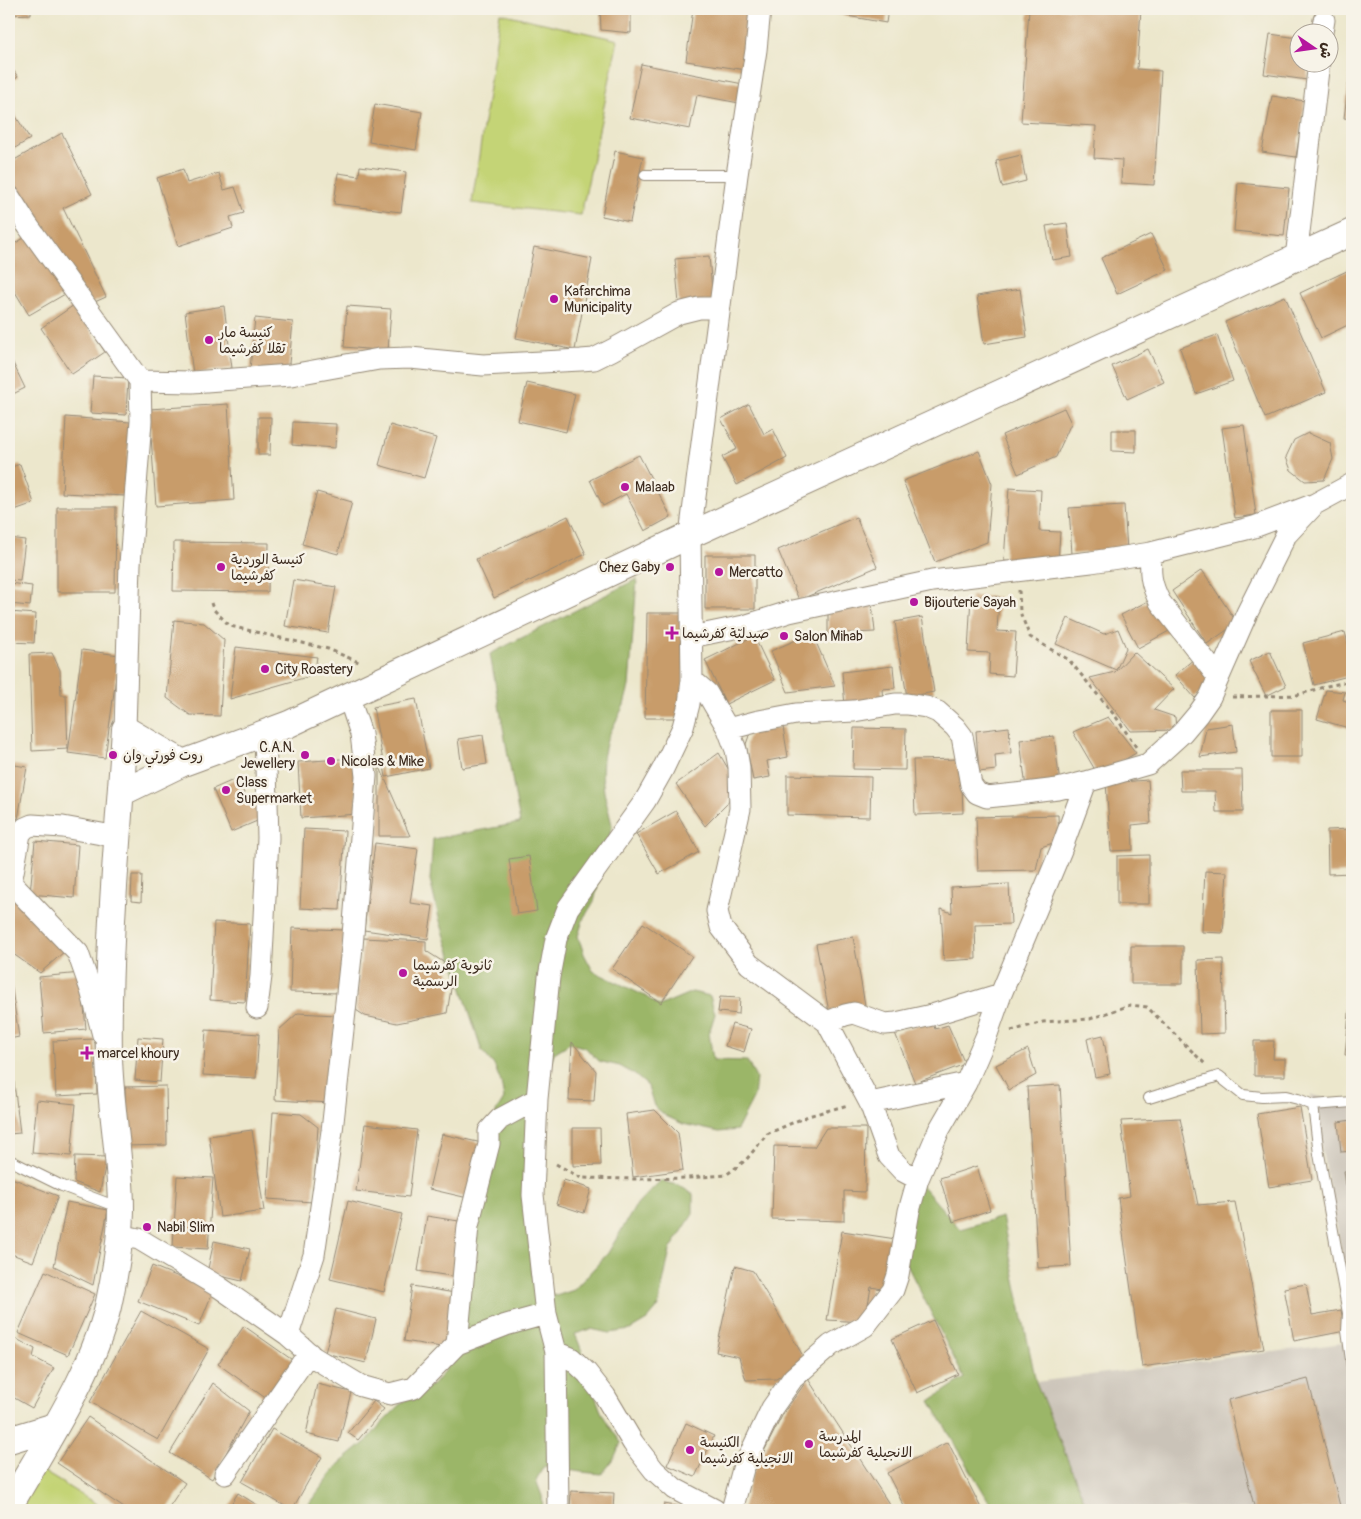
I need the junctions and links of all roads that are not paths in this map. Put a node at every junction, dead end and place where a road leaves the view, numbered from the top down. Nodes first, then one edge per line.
1 (760, 9) edge
2 (1318, 72) edge
3 (645, 175) dead end
4 (737, 175) junction
5 (9, 196) edge
6 (1352, 232) edge
7 (1296, 258) junction
8 (719, 308) junction
9 (140, 381) junction
10 (1352, 484) edge
11 (1315, 504) junction
12 (690, 535) junction
13 (1151, 553) junction
14 (691, 637) junction
15 (1218, 677) junction
16 (692, 680) junction
17 (348, 695) junction
18 (125, 729) junction
19 (728, 729) junction
20 (265, 732) junction
21 (183, 763) junction
22 (1086, 782) junction
23 (121, 793) junction
24 (118, 837) junction
25 (10, 882) edge
26 (1001, 994) junction
27 (257, 1008) dead end
28 (827, 1022) junction
29 (109, 1057) junction
30 (966, 1083) junction
31 (536, 1098) junction
32 (1149, 1098) dead end
33 (1352, 1102) edge
34 (870, 1103) junction
35 (1313, 1105) junction
36 (9, 1160) edge
37 (918, 1179) junction
38 (121, 1208) junction
39 (120, 1235) junction
40 (546, 1314) junction
41 (288, 1335) junction
42 (457, 1344) junction
43 (556, 1352) junction
44 (309, 1353) junction
45 (1352, 1367) edge
46 (55, 1426) junction
47 (9, 1440) edge
48 (225, 1474) dead end
49 (9, 1507) edge
50 (558, 1510) edge
51 (715, 1510) edge
52 (732, 1510) edge

1 - 4 street
2 - 7 street
3 - 4 lane
4 - 8 street
5 - 9 street
6 - 7 street
7 - 12 street
8 - 9 street
8 - 12 street
9 - 18 street
10 - 11 street
11 - 13 street
11 - 15 street
12 - 14 street
12 - 17 street
13 - 14 street
13 - 15 street
14 - 16 street
15 - 22 street
16 - 19 street
16 - 31 street
17 - 20 street
17 - 41 street
18 - 21 street
18 - 23 street
19 - 22 street
19 - 28 street
20 - 21 street
20 - 27 street
21 - 23 street
22 - 26 street
23 - 24 street
24 - 25 street
24 - 29 street
25 - 29 street
26 - 28 street
26 - 30 street
28 - 34 street
29 - 38 street
30 - 34 street
30 - 37 street
31 - 40 street
31 - 42 street
32 - 35 lane
33 - 35 lane
34 - 37 street
35 - 45 lane
36 - 38 lane
37 - 52 street
38 - 39 street
39 - 41 street
39 - 46 street
40 - 42 street
40 - 43 street
41 - 44 street
42 - 44 street
43 - 50 street
43 - 51 street
44 - 48 street
46 - 47 street
46 - 49 street

